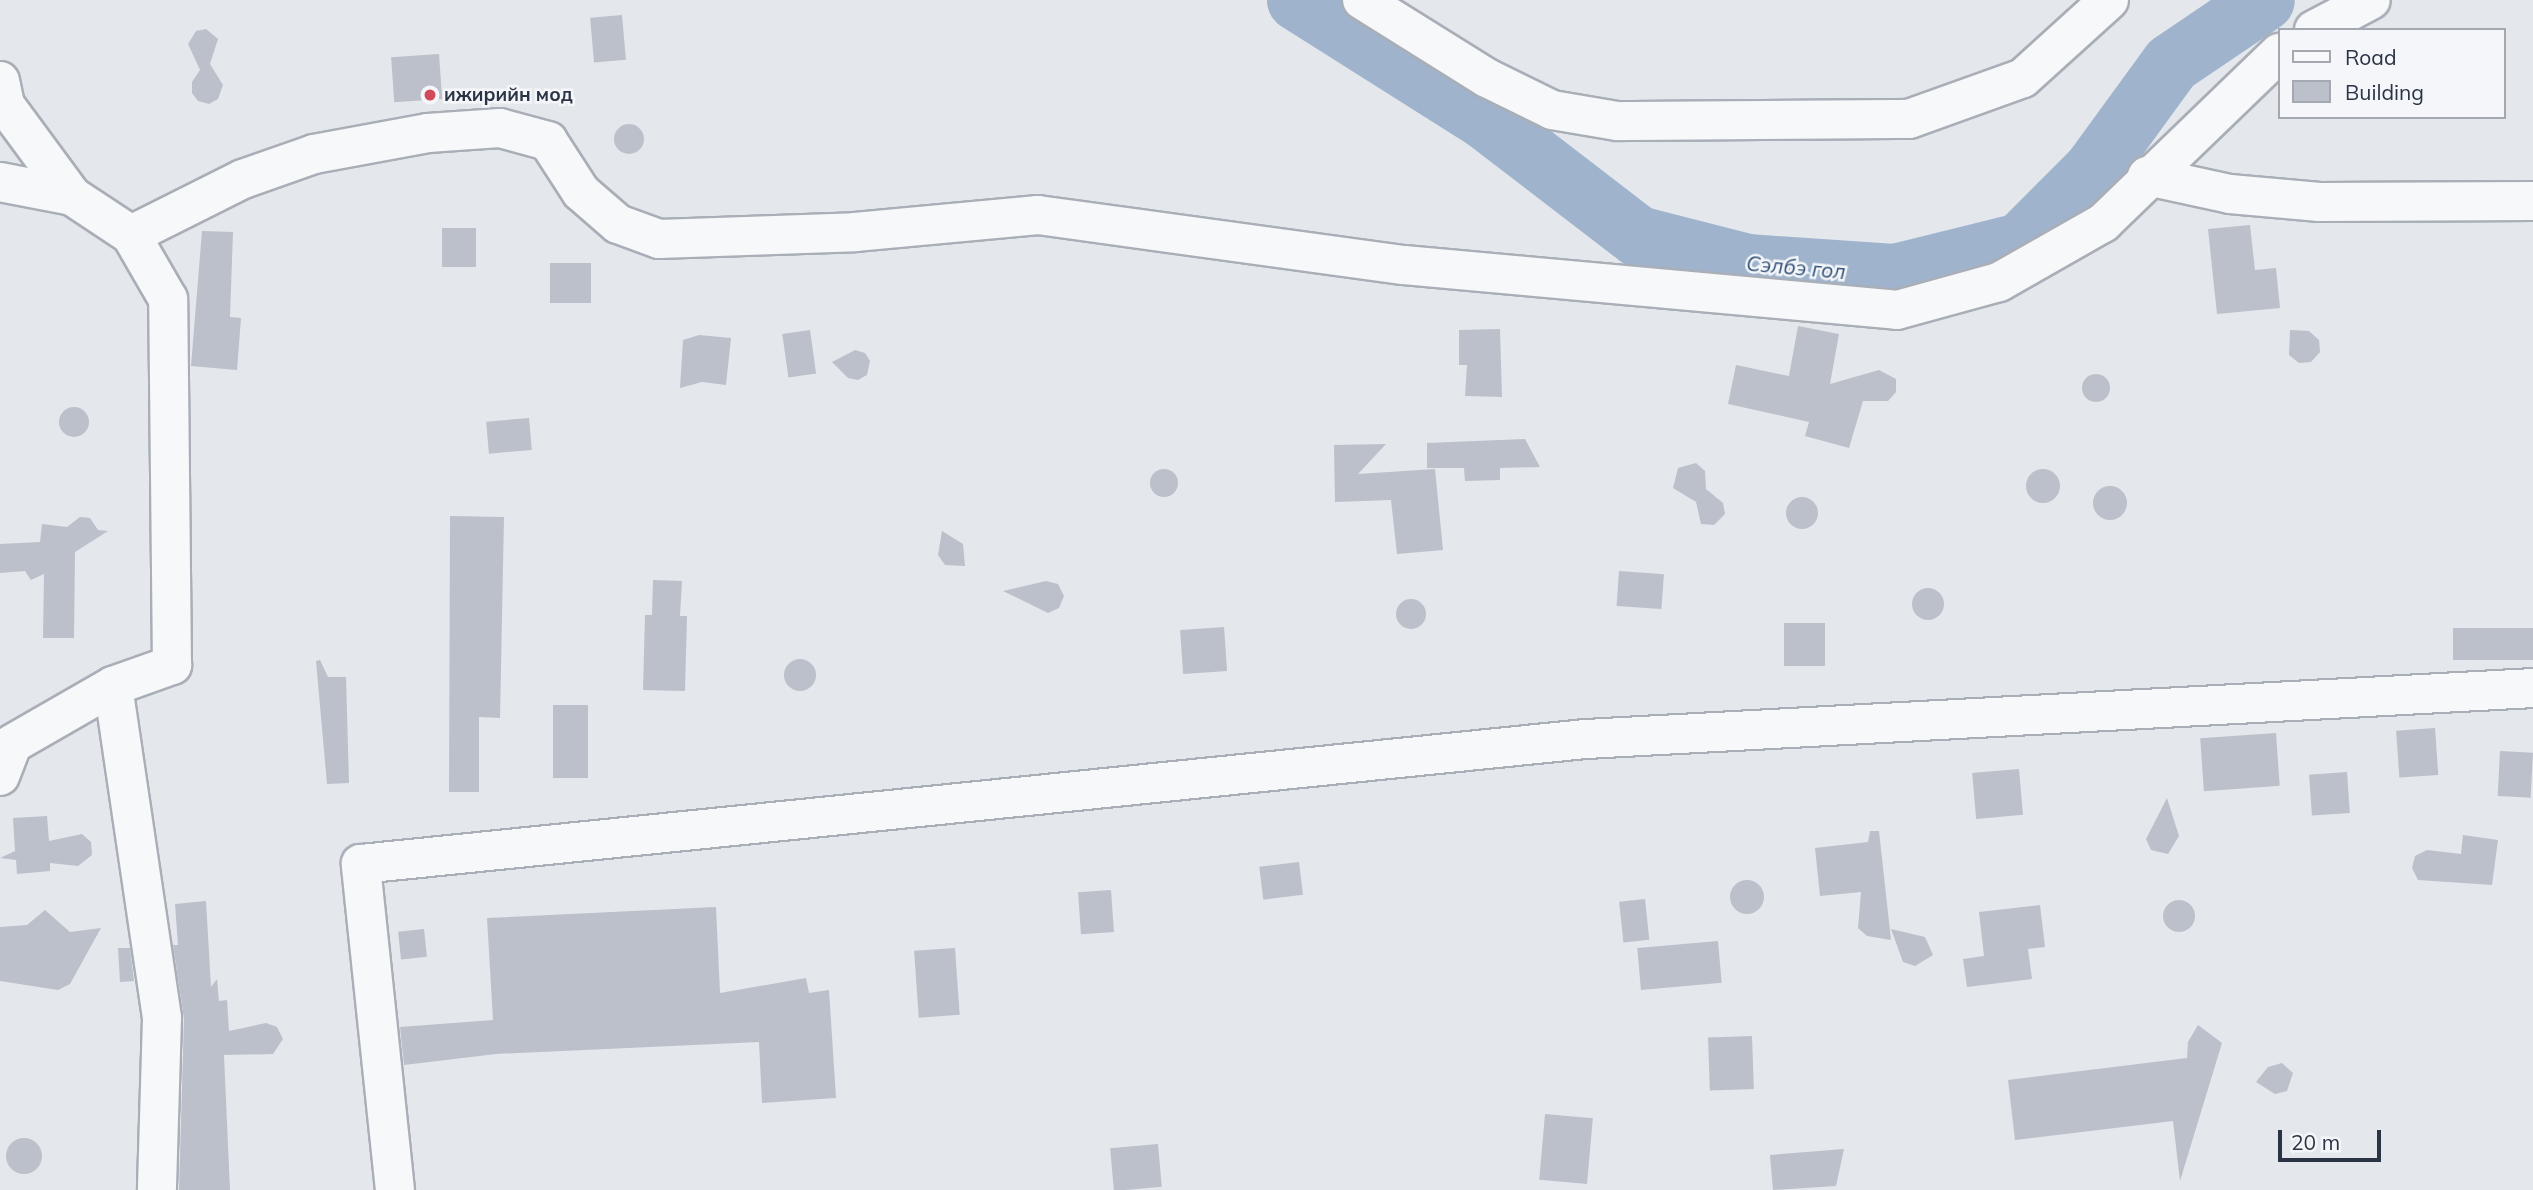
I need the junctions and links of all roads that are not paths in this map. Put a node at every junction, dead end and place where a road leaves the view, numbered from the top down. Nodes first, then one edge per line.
1 (1362, 0) edge
2 (2109, 0) edge
3 (2371, 0) edge
4 (2318, 28) edge
5 (2278, 54) edge
6 (0, 81) edge
7 (2147, 176) junction
8 (0, 182) edge
9 (72, 196) junction
10 (2533, 201) edge
11 (131, 235) junction
12 (113, 685) junction
13 (2533, 688) edge
14 (0, 776) edge
15 (157, 1190) edge
16 (395, 1190) edge

1 - 2 street
3 - 4 street
5 - 7 street
6 - 9 street
7 - 10 street
7 - 11 street
8 - 9 street
9 - 11 street
11 - 12 street
12 - 14 street
12 - 15 street
13 - 16 street

